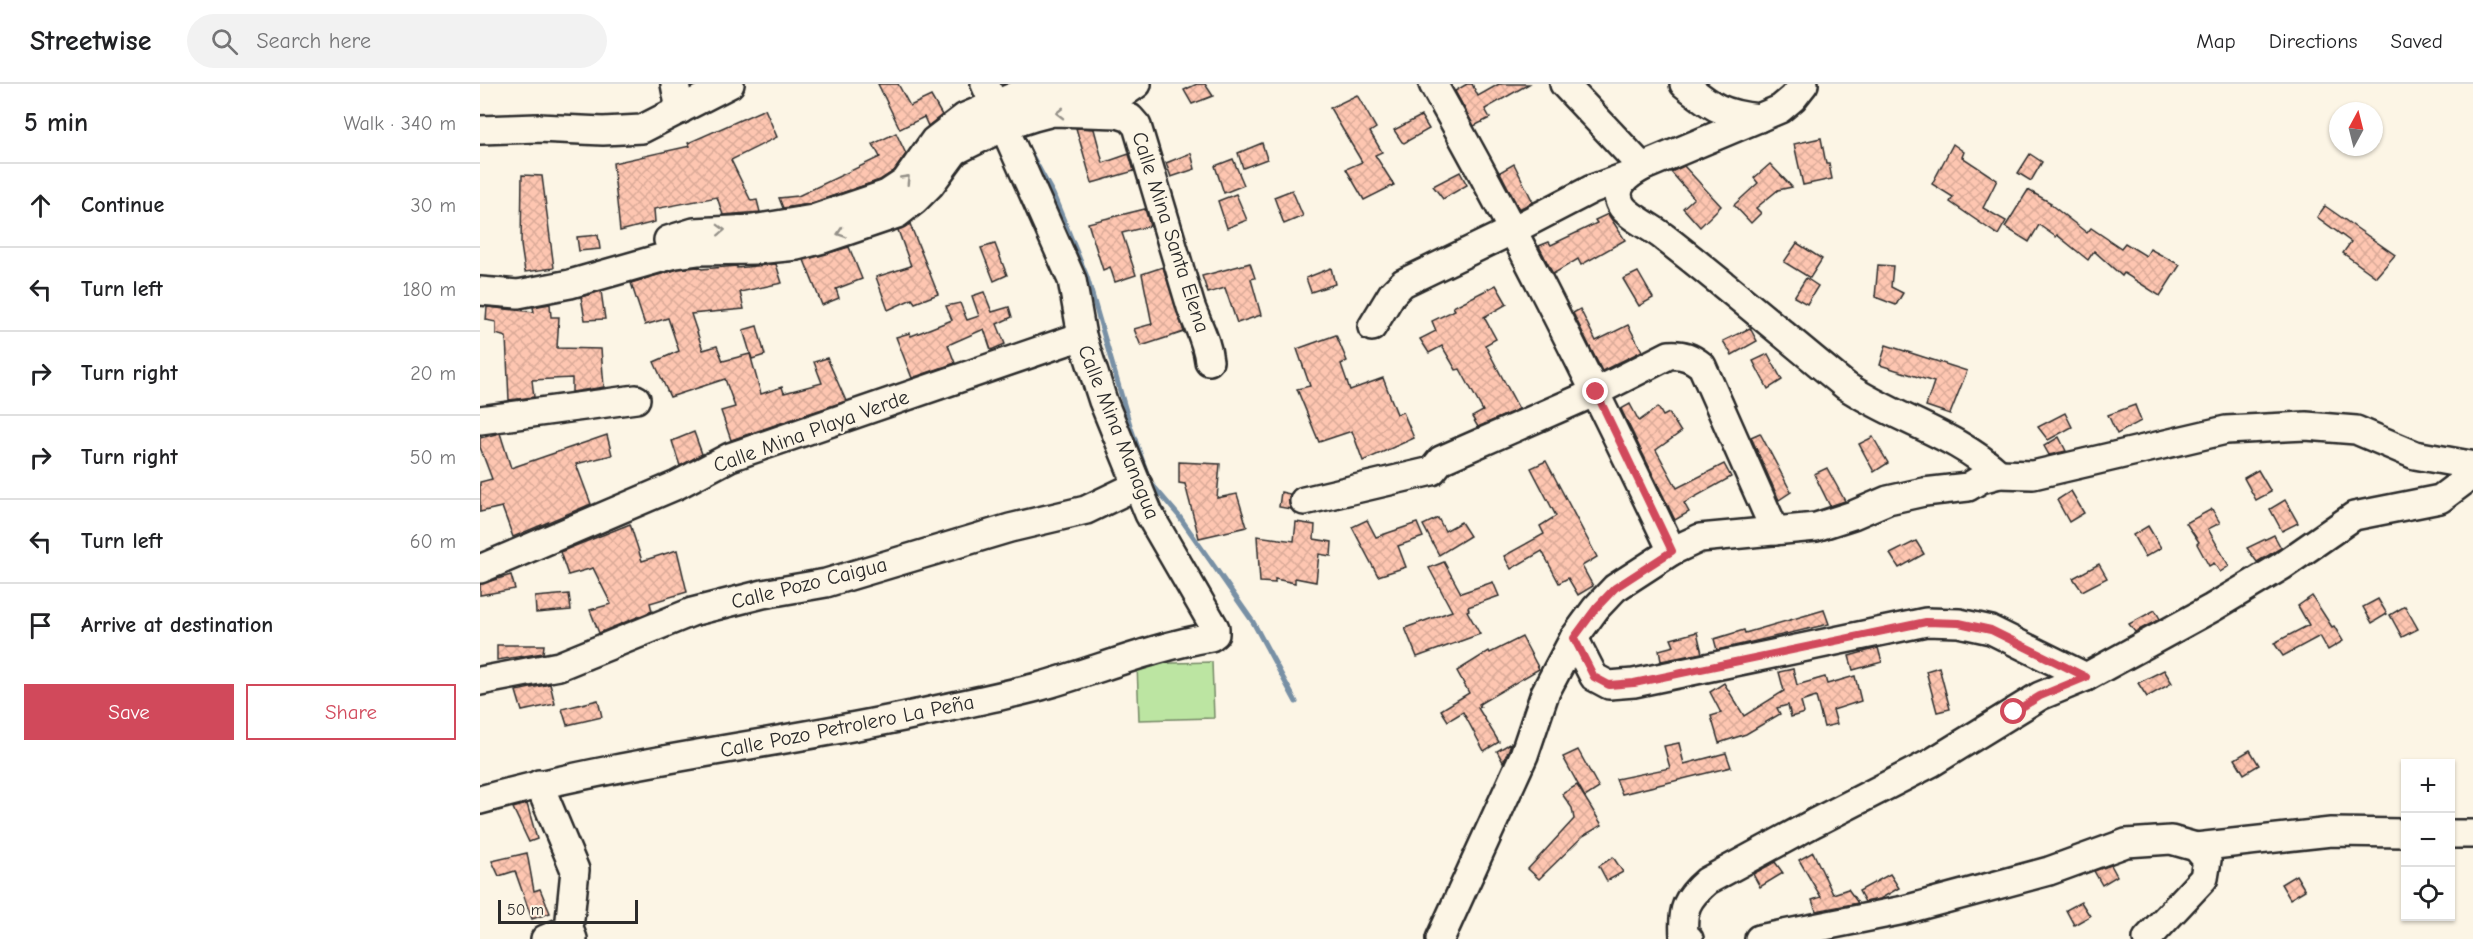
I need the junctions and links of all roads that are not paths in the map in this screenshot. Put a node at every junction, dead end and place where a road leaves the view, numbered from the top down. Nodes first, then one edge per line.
1 (730, 84) edge
2 (1137, 84) edge
3 (1433, 84) edge
4 (1564, 84) edge
5 (1684, 84) edge
6 (1804, 84) edge
7 (678, 97) edge
8 (994, 105) edge
9 (1759, 118) junction
10 (480, 130) edge
11 (1633, 172) junction
12 (1511, 231) junction
13 (480, 277) edge
14 (480, 291) edge
15 (1372, 327) dead end
16 (1082, 336) junction
17 (1209, 360) dead end
18 (1596, 392) junction
19 (636, 399) dead end
20 (480, 420) edge
21 (1999, 474) junction
22 (1138, 485) junction
23 (1304, 501) dead end
24 (1775, 531) junction
25 (1672, 551) junction
26 (480, 570) edge
27 (1211, 637) joint
28 (1574, 638) junction
29 (2086, 677) junction
30 (480, 681) edge
31 (539, 784) junction
32 (480, 800) edge
33 (2401, 833) edge
34 (2455, 834) edge
35 (2473, 834) edge
36 (2196, 847) junction
37 (563, 936) edge
38 (1440, 939) edge
39 (1689, 939) edge
40 (1759, 939) edge
41 (2147, 939) edge

1 - 7 street
2 - 8 street
3 - 12 street
4 - 11 street
5 - 9 street
6 - 9 street
7 - 10 street
13 -> 8 street
8 -> 14 street
8 - 16 street, Calle Mina Managua
17 -> 8 street, Calle Mina Santa Elena
9 - 11 street
11 - 12 street
11 - 21 street
12 - 15 street
12 - 18 street
16 - 22 street, Calle Mina Managua
16 - 26 street, Calle Mina Playa Verde
18 - 23 street
18 - 24 street
18 - 25 street
19 - 20 street
21 - 24 street
21 - 29 street
22 - 27 street, Calle Mina Managua
22 - 30 street, Calle Pozo Caigua
24 - 25 street
25 - 28 street
27 - 31 street, Calle Pozo Petrolero La Peña
28 - 29 street
28 - 38 street
29 - 39 street
31 - 32 street, Calle Pozo Petrolero La Peña
31 - 37 street
33 - 36 street
34 - 35 street
36 - 40 street
36 - 41 street

